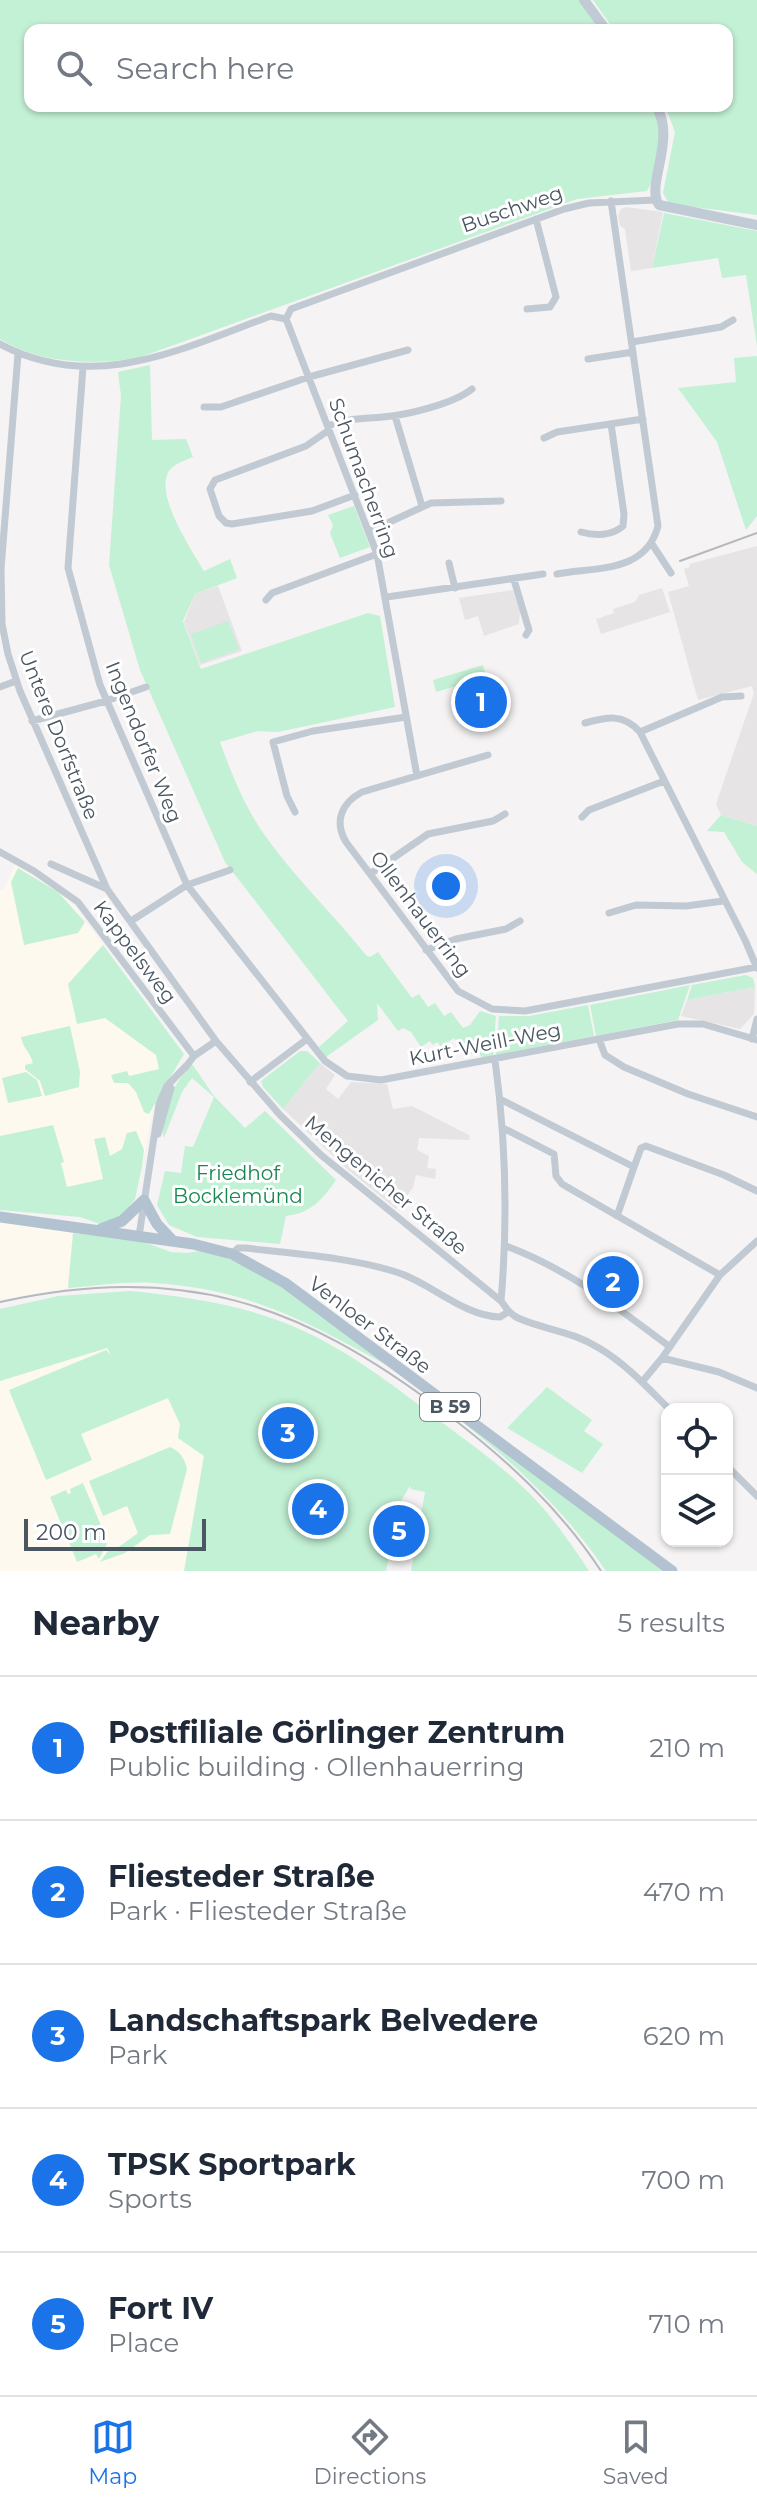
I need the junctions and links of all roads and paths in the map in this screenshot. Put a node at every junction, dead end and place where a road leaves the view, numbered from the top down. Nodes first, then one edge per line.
1 (584, 0) edge
2 (602, 24) edge
3 (659, 112) edge
4 (655, 200) junction
5 (611, 201) junction
6 (536, 219) junction
7 (757, 225) edge
8 (527, 309) dead end
9 (287, 316) junction
10 (733, 320) dead end
11 (632, 342) junction
12 (0, 344) edge
13 (408, 350) dead end
14 (633, 352) junction
15 (18, 354) junction
16 (588, 359) dead end
17 (83, 367) junction
18 (309, 377) junction
19 (472, 389) dead end
20 (204, 407) dead end
21 (395, 416) junction
22 (643, 419) junction
23 (611, 424) junction
24 (329, 428) junction
25 (544, 438) dead end
26 (355, 495) junction
27 (501, 501) dead end
28 (422, 506) junction
29 (370, 531) junction
30 (581, 532) dead end
31 (652, 544) junction
32 (377, 554) junction
33 (449, 563) dead end
34 (671, 573) dead end
35 (543, 574) dead end
36 (557, 574) dead end
37 (514, 580) junction
38 (455, 588) junction
39 (387, 597) junction
40 (266, 600) dead end
41 (526, 635) dead end
42 (16, 681) junction
43 (0, 687) edge
44 (146, 687) dead end
45 (741, 696) dead end
46 (106, 701) junction
47 (406, 717) junction
48 (32, 721) junction
49 (585, 723) dead end
50 (640, 732) junction
51 (488, 755) dead end
52 (417, 776) junction
53 (664, 781) junction
54 (295, 812) dead end
55 (505, 814) dead end
56 (582, 817) dead end
57 (0, 852) edge
58 (51, 864) dead end
59 (230, 870) dead end
60 (370, 874) junction
61 (187, 885) junction
62 (107, 889) junction
63 (723, 901) junction
64 (609, 913) dead end
65 (131, 921) junction
66 (520, 921) dead end
67 (426, 950) junction
68 (757, 968) edge
69 (757, 1019) edge
70 (307, 1039) junction
71 (599, 1039) junction
72 (755, 1040) edge
73 (216, 1041) junction
74 (194, 1056) junction
75 (495, 1060) junction
76 (250, 1082) junction
77 (500, 1099) junction
78 (757, 1117) edge
79 (503, 1128) junction
80 (634, 1167) junction
81 (757, 1191) edge
82 (144, 1200) junction
83 (617, 1216) junction
84 (0, 1217) edge
85 (97, 1230) junction
86 (139, 1236) junction
87 (172, 1240) junction
88 (757, 1241) edge
89 (506, 1246) junction
90 (232, 1254) junction
91 (720, 1275) junction
92 (501, 1301) junction
93 (508, 1312) junction
94 (670, 1347) junction
95 (662, 1358) junction
96 (642, 1382) junction
97 (757, 1388) edge
98 (663, 1403) edge
99 (733, 1472) edge
100 (757, 1496) edge
101 (672, 1571) edge

1 - 2 street
3 - 4 street
4 - 5 street, Buschweg
4 - 7 street, Buschweg
5 - 6 street, Buschweg
5 - 11 street
6 - 8 street
6 - 9 street, Buschweg
9 - 17 street, Buschweg
9 - 18 street, Schumacherring
10 - 11 street
11 - 14 street
12 - 15 street, Buschweg
13 - 18 street
14 - 16 street
14 - 22 street
15 - 17 street, Buschweg
15 - 42 street, Untere Dorfstraße
17 - 46 street, Ingendorfer Weg
18 - 20 street
18 - 24 street, Schumacherring
19 - 21 street
21 - 24 street
21 - 28 street
22 - 23 street
22 - 31 street
23 - 25 street
23 - 30 street
24 - 26 street, Schumacherring
24 - 26 street
26 - 29 street, Schumacherring
27 - 28 street
28 - 29 street
29 - 32 street, Schumacherring
31 - 34 street
31 - 36 street
32 - 39 street, Schumacherring
32 - 40 street
33 - 38 street
35 - 37 street
37 - 38 street
37 - 41 street
38 - 39 street
39 - 47 street, Schumacherring
42 - 43 street
42 - 48 street, Untere Dorfstraße
44 - 46 street
45 - 50 street
46 - 48 street
46 - 61 street, Ingendorfer Weg
47 - 52 street, Schumacherring
47 - 54 street
48 - 62 street, Untere Dorfstraße
49 - 50 street
50 - 53 street, Ollenhauerring
51 - 52 street, Ollenhauerring
52 - 60 street, Ollenhauerring
53 - 56 street
53 - 63 street, Ollenhauerring
55 - 60 street
57 - 74 street, Kappelsweg
58 - 62 street
59 - 61 street
60 - 67 street, Ollenhauerring
61 - 65 street
61 - 70 street, Ingendorfer Weg
62 - 65 street, Untere Dorfstraße
63 - 64 street
63 - 68 street, Ollenhauerring
65 - 73 street, Untere Dorfstraße
66 - 67 street
67 - 68 street, Ollenhauerring
69 - 72 street, Kurt-Weill-Weg
70 - 75 street, Kurt-Weill-Weg
70 - 76 street
71 - 72 street, Kurt-Weill-Weg
71 - 75 street, Kurt-Weill-Weg
71 - 78 street
73 - 74 street
73 - 76 street, Mengenicher Straße
74 - 82 street
75 - 77 street
76 - 92 street, Mengenicher Straße
77 - 79 street
77 - 80 street
79 - 83 street
79 - 89 street
80 - 81 street
80 - 83 street
82 - 85 main road
82 - 86 street
82 - 87 main road
83 - 91 street
84 - 85 main road, Venloer Straße / B 59
85 - 86 main road, Venloer Straße / B 59
86 - 87 main road, Venloer Straße / B 59
87 - 90 main road, Venloer Straße / B 59
88 - 91 street
89 - 92 street
89 - 94 street
90 - 93 street
90 - 101 main road, Venloer Straße / B 59
91 - 94 street
92 - 93 street, Mengenicher Straße
93 - 96 street
94 - 95 street
95 - 96 street
95 - 97 street
96 - 98 street
99 - 100 street

